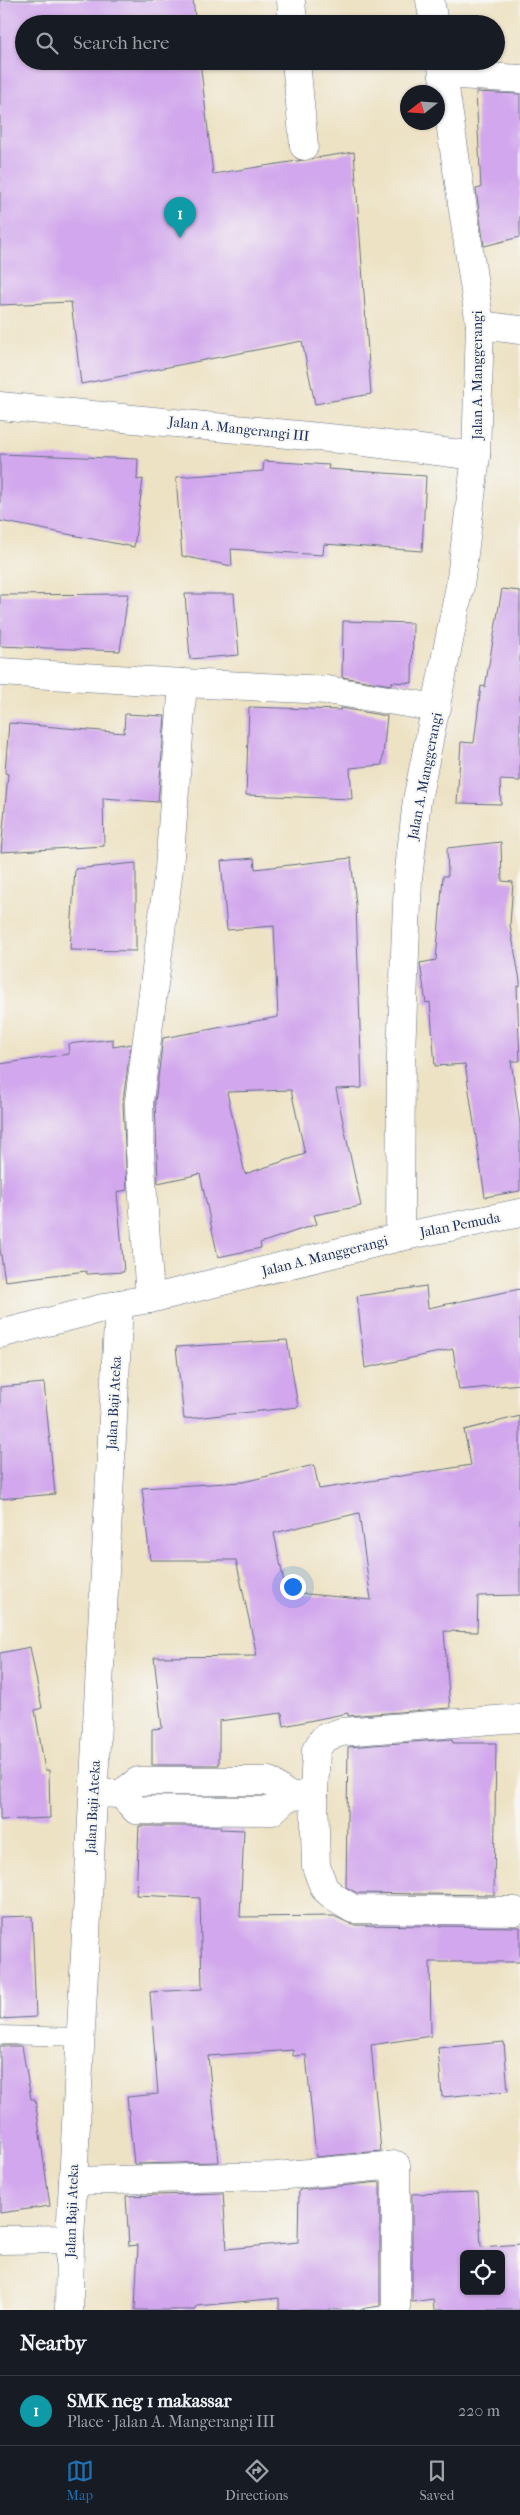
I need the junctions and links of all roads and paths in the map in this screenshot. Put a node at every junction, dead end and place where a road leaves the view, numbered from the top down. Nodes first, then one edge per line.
1 (291, 0) edge
2 (430, 0) edge
3 (292, 15) edge
4 (432, 15) edge
5 (297, 70) edge
6 (442, 70) edge
7 (456, 70) edge
8 (520, 79) edge
9 (304, 146) dead end
10 (480, 324) junction
11 (520, 330) edge
12 (0, 406) edge
13 (476, 456) junction
14 (0, 672) edge
15 (183, 683) junction
16 (437, 708) junction
17 (520, 1213) edge
18 (400, 1237) junction
19 (150, 1299) junction
20 (119, 1304) junction
21 (0, 1334) edge
22 (520, 1718) edge
23 (108, 1794) junction
24 (301, 1796) junction
25 (515, 1911) dead end
26 (0, 2035) edge
27 (81, 2037) junction
28 (73, 2181) junction
29 (70, 2238) junction
30 (0, 2240) edge
31 (69, 2310) edge
32 (396, 2310) edge

1 - 3 street
2 - 4 street
5 - 9 street
6 - 10 street, Jalan A. Manggerangi
7 - 8 street
10 - 11 street
10 - 13 street, Jalan A. Manggerangi
12 - 13 street, Jalan A. Mangerangi III
13 - 16 street, Jalan A. Manggerangi
14 - 15 street
15 - 16 street
15 - 19 street
16 - 18 street, Jalan A. Manggerangi
17 - 18 street, Jalan Pemuda
18 - 19 street, Jalan A. Manggerangi
19 - 20 street, Jalan A. Manggerangi
20 - 21 street, Jalan A. Manggerangi
20 - 23 street, Jalan Baji Ateka
22 - 24 street
23 - 24 street
23 - 27 street, Jalan Baji Ateka
24 - 25 street
26 - 27 lane
27 - 28 street, Jalan Baji Ateka
28 - 29 street, Jalan Baji Ateka
28 - 32 street
29 - 30 street
29 - 31 street, Jalan Baji Ateka

